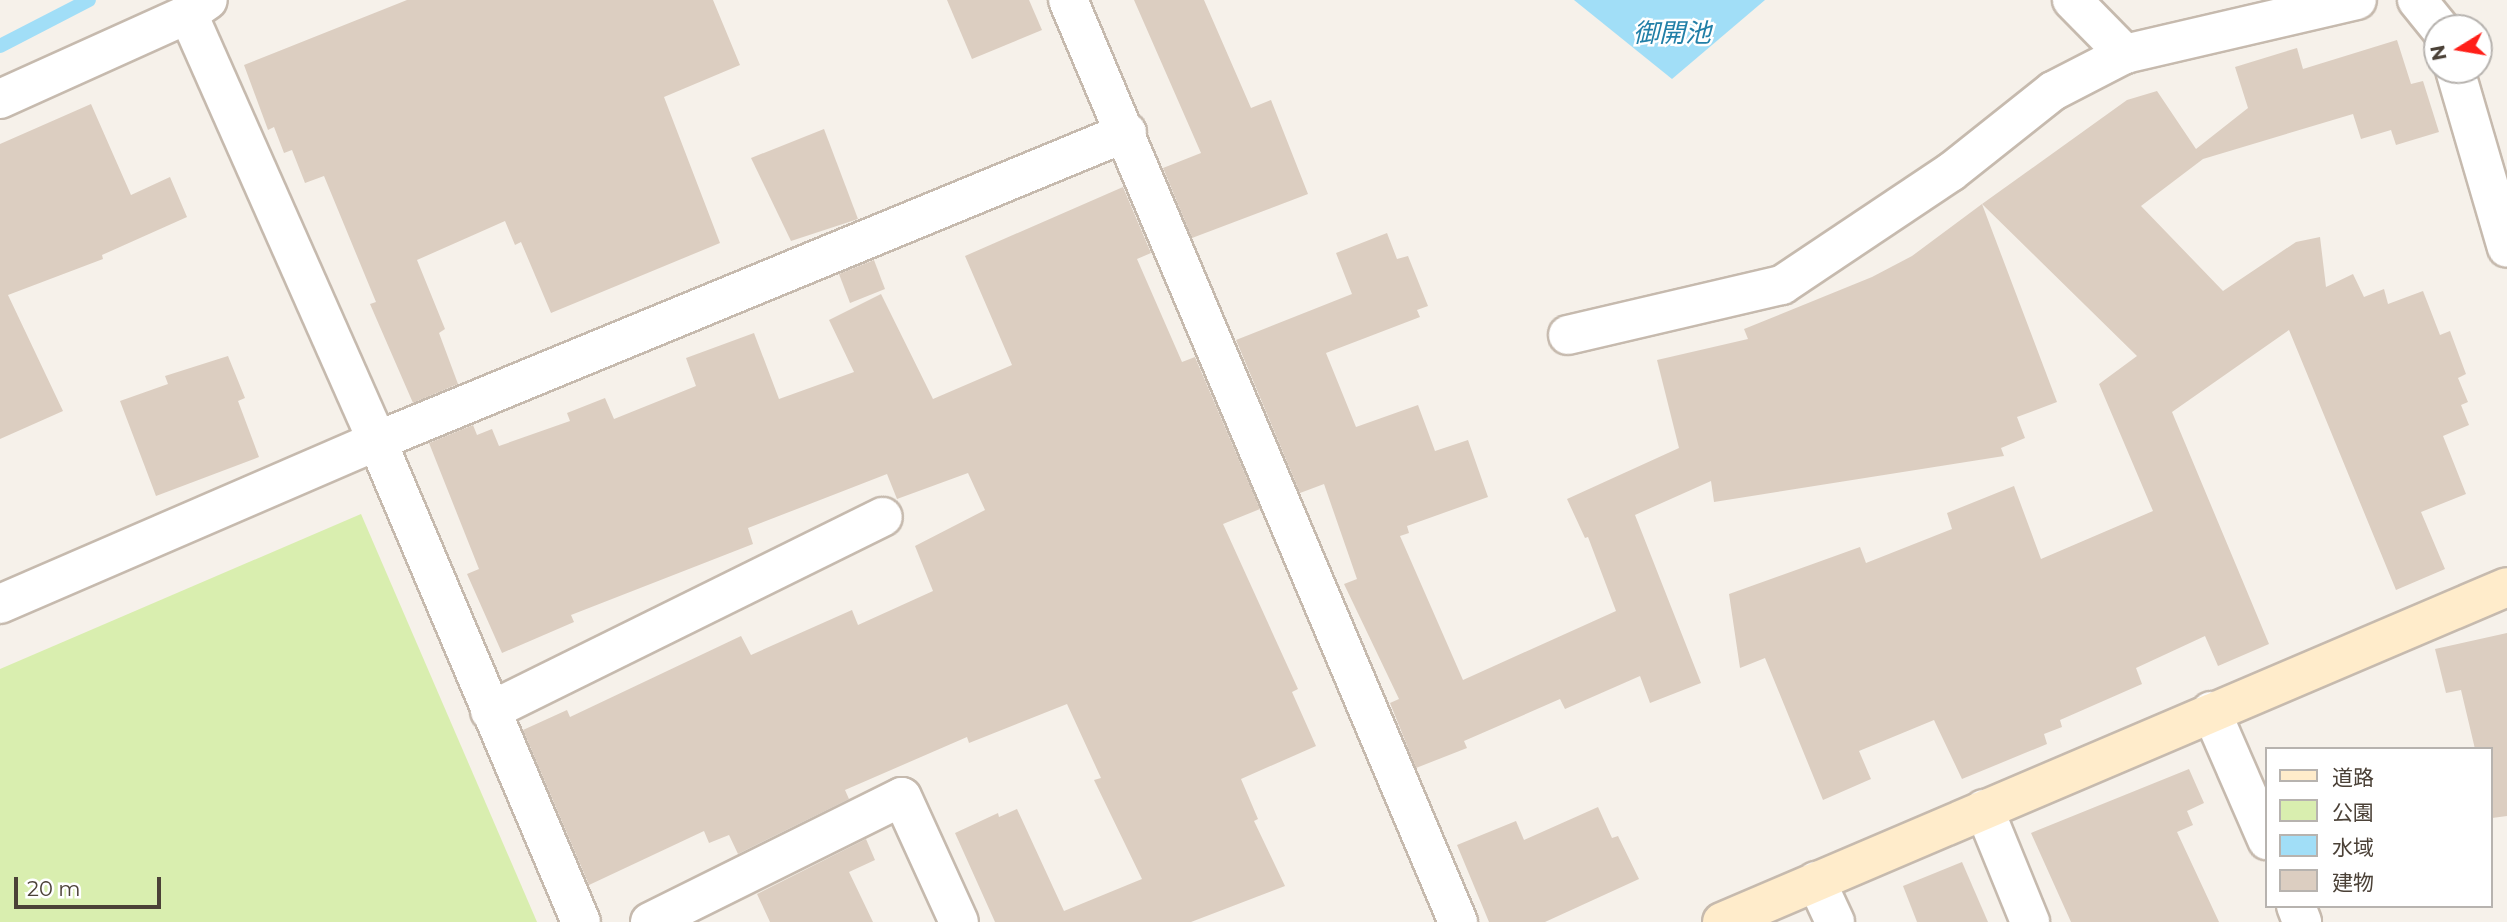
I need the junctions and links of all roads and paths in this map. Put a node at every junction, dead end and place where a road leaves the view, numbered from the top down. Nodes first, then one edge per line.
1 (1068, 0) edge
2 (2072, 0) edge
3 (2357, 0) edge
4 (2417, 0) edge
5 (198, 7) edge
6 (2264, 10) edge
7 (2428, 14) edge
8 (2125, 54) junction
9 (2459, 84) edge
10 (0, 99) edge
11 (1127, 132) junction
12 (2507, 248) edge
13 (1568, 335) dead end
14 (377, 441) junction
15 (883, 517) dead end
16 (2507, 587) edge
17 (0, 604) edge
18 (490, 711) junction
19 (2211, 711) junction
20 (1984, 808) junction
21 (2266, 839) edge
22 (1816, 881) junction
23 (581, 922) edge
24 (650, 922) edge
25 (959, 922) edge
26 (1458, 922) edge
27 (1722, 922) edge
28 (1835, 922) edge
29 (2030, 922) edge

1 - 11 street
2 - 8 street
3 - 6 street
4 - 7 street
5 - 10 street
5 - 14 street
6 - 8 street
8 - 13 street
9 - 12 street
11 - 14 street
11 - 26 street
14 - 17 street
14 - 18 street
15 - 18 street
16 - 19 street
18 - 23 street
19 - 20 street
19 - 21 street
20 - 22 street
20 - 29 street
22 - 27 street
22 - 28 street
24 - 25 street

